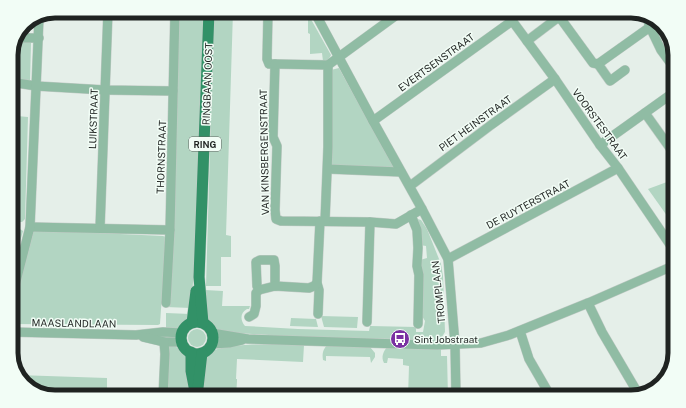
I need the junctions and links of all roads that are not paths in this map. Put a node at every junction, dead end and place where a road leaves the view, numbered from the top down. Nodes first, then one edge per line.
1 (108, 18) edge
2 (176, 18) edge
3 (209, 18) edge
4 (268, 18) edge
5 (318, 18) edge
6 (392, 18) edge
7 (510, 18) edge
8 (512, 21) junction
9 (39, 22) edge
10 (649, 23) edge
11 (650, 27) junction
12 (23, 38) edge
13 (39, 38) junction
14 (526, 41) junction
15 (339, 57) junction
16 (668, 60) edge
17 (275, 64) junction
18 (598, 64) junction
19 (328, 65) junction
20 (625, 70) dead end
21 (554, 79) junction
22 (18, 83) edge
23 (36, 86) junction
24 (105, 90) junction
25 (173, 91) junction
26 (668, 96) edge
27 (645, 113) junction
28 (373, 121) junction
29 (600, 145) junction
30 (668, 145) edge
31 (328, 168) junction
32 (618, 168) junction
33 (401, 172) junction
34 (410, 186) junction
35 (422, 209) junction
36 (411, 216) junction
37 (323, 221) junction
38 (370, 222) junction
39 (30, 227) junction
40 (100, 228) junction
41 (170, 230) junction
42 (668, 242) edge
43 (448, 259) junction
44 (668, 268) edge
45 (18, 274) edge
46 (317, 283) junction
47 (275, 286) junction
48 (259, 290) junction
49 (166, 303) dead end
50 (588, 304) junction
51 (318, 314) dead end
52 (249, 317) dead end
53 (367, 322) dead end
54 (197, 323) junction
55 (418, 324) dead end
56 (520, 331) junction
57 (18, 332) edge
58 (136, 335) junction
59 (182, 337) junction
60 (212, 338) junction
61 (164, 342) junction
62 (454, 344) junction
63 (196, 353) junction
64 (163, 390) edge
65 (195, 390) edge
66 (456, 390) edge
67 (547, 390) edge
68 (636, 390) edge

1 - 24 street, LUIKSTRAAT
2 - 25 street, THORNSTRAAT
3 - 54 main road, RINGBAAN OOST / RING
4 - 17 street
5 - 15 street, TROMPLAAN
6 - 15 street
7 - 8 street, VOORSTESTRAAT
8 - 14 street, VOORSTESTRAAT
8 - 28 street, EVERTSENSTRAAT
9 - 13 street
10 - 11 street
11 - 16 street
11 - 18 street
12 - 13 street
13 - 23 street
14 - 18 street
14 - 21 street, VOORSTESTRAAT
15 - 19 street
15 - 28 street, TROMPLAAN
17 - 19 street
17 - 37 street, VAN KINSBERGENSTRAAT
18 - 20 street
19 - 31 street
21 - 29 street, VOORSTESTRAAT
21 - 34 street, PIET HEINSTRAAT
22 - 23 street
23 - 24 street
23 - 39 street
24 - 25 street
24 - 40 street, LUIKSTRAAT
25 - 41 street, THORNSTRAAT
26 - 27 street
27 - 29 street
27 - 30 street
28 - 33 street, TROMPLAAN
29 - 32 street, VOORSTESTRAAT
31 - 33 street
31 - 37 street
32 - 42 street, VOORSTESTRAAT
32 - 43 street, DE RUYTERSTRAAT
33 - 34 street, TROMPLAAN
34 - 35 street, TROMPLAAN
35 - 36 street, VAN KINSBERGENSTRAAT
35 - 43 street, TROMPLAAN
36 - 38 street, VAN KINSBERGENSTRAAT
36 - 55 street, TROMPLAAN
37 - 38 street, VAN KINSBERGENSTRAAT
37 - 46 street
38 - 53 street
39 - 40 street
39 - 45 street
40 - 41 street
41 - 49 street, THORNSTRAAT
43 - 62 street, TROMPLAAN
44 - 50 street
46 - 47 street
46 - 51 street
47 - 48 street
47 - 48 street
48 - 52 street
50 - 56 street
50 - 68 street
54 - 59 main road
54 - 60 main road
56 - 62 street
56 - 67 street
57 - 58 street, MAASLANDLAAN
58 - 59 street, MAASLANDLAAN
58 - 61 street, MAASLANDLAAN
59 - 61 street, MAASLANDLAAN
59 - 63 main road
60 - 62 street
60 - 63 main road
61 - 64 street
62 - 66 street, TROMPLAAN
63 - 65 main road

